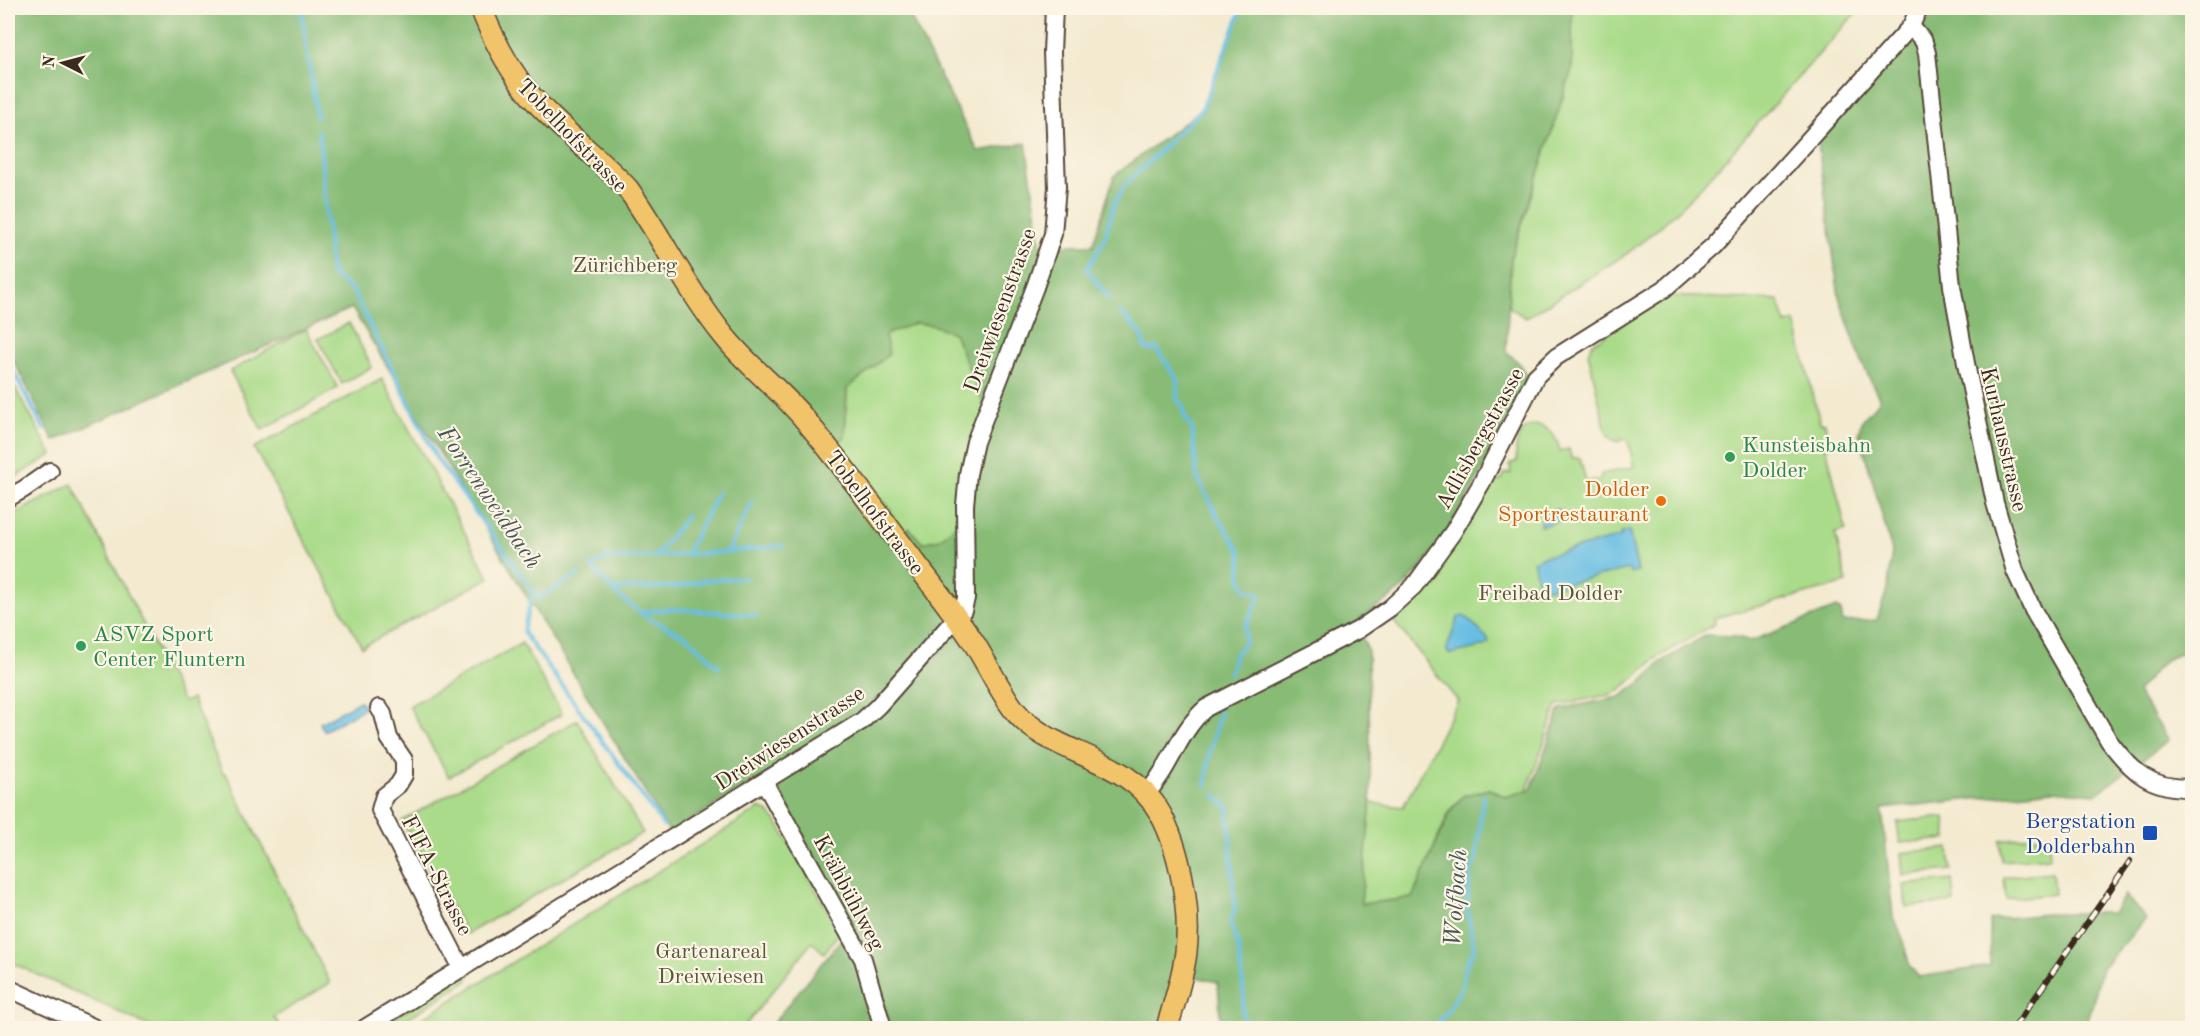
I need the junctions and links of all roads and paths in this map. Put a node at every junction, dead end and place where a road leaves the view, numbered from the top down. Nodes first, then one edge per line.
1 (481, 8) edge
2 (1054, 8) edge
3 (1919, 8) edge
4 (1911, 26) junction
5 (50, 471) dead end
6 (8, 498) edge
7 (957, 619) junction
8 (379, 708) dead end
9 (764, 782) junction
10 (2193, 788) edge
11 (1146, 794) junction
12 (462, 969) junction
13 (8, 988) edge
14 (95, 1029) edge
15 (365, 1029) edge
16 (883, 1029) edge
17 (1167, 1029) edge

1 - 7 main road, Tobelhofstrasse
2 - 7 street, Dreiwiesenstrasse
3 - 4 street, Adlisbergstrasse
4 - 10 street, Kurhausstrasse
4 - 11 street, Adlisbergstrasse
5 - 6 street
7 - 9 street, Dreiwiesenstrasse
7 - 11 main road, Tobelhofstrasse
8 - 12 street, FIFA-Strasse
9 - 12 street, Dreiwiesenstrasse
9 - 16 street, Krähbühlweg
11 - 17 main road, Tobelhofstrasse
12 - 15 street, Dreiwiesenstrasse
13 - 14 street

